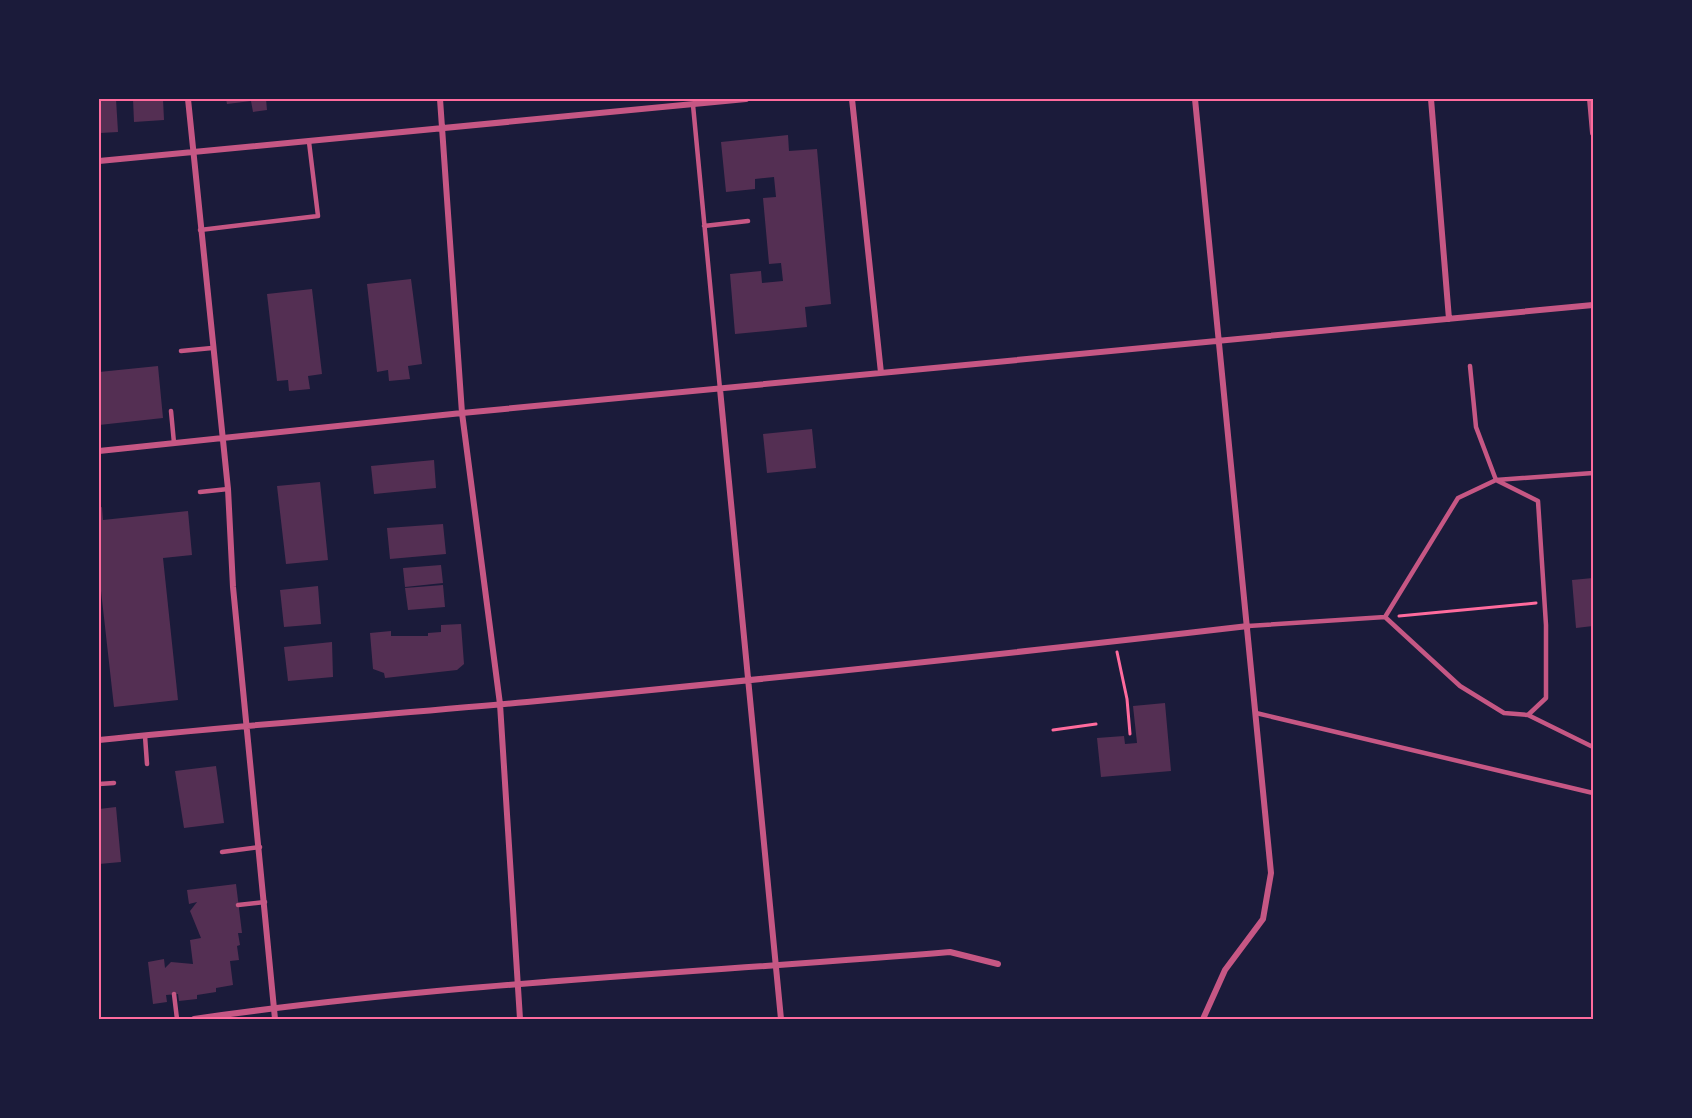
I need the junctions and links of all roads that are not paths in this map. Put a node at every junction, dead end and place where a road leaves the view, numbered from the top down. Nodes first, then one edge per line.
1 (188, 99) edge
2 (440, 99) edge
3 (746, 99) edge
4 (852, 99) edge
5 (1195, 99) edge
6 (1431, 99) edge
7 (1590, 99) edge
8 (693, 105) junction
9 (443, 129) junction
10 (1593, 133) edge
11 (309, 142) junction
12 (192, 154) junction
13 (99, 161) edge
14 (748, 221) dead end
15 (704, 226) junction
16 (200, 230) junction
17 (1593, 306) edge
18 (1449, 319) junction
19 (1221, 342) junction
20 (212, 348) junction
21 (181, 351) dead end
22 (1470, 366) dead end
23 (881, 373) junction
24 (720, 389) junction
25 (171, 411) dead end
26 (462, 413) junction
27 (221, 436) junction
28 (174, 443) junction
29 (99, 451) edge
30 (1593, 473) edge
31 (1496, 480) junction
32 (228, 489) junction
33 (200, 492) dead end
34 (1385, 617) junction
35 (1248, 626) junction
36 (748, 679) junction
37 (500, 704) junction
38 (1256, 713) junction
39 (1528, 715) junction
40 (247, 725) junction
41 (145, 736) junction
42 (99, 740) edge
43 (1593, 747) edge
44 (147, 764) dead end
45 (114, 783) dead end
46 (99, 784) edge
47 (1593, 793) edge
48 (260, 847) junction
49 (222, 852) dead end
50 (265, 902) junction
51 (238, 905) dead end
52 (998, 964) dead end
53 (778, 965) junction
54 (517, 984) junction
55 (174, 994) dead end
56 (273, 1008) junction
57 (177, 1019) edge
58 (194, 1019) edge
59 (275, 1019) edge
60 (520, 1019) edge
61 (781, 1019) edge
62 (1203, 1019) edge

1 - 12 street
2 - 9 street
3 - 8 street
4 - 23 street
5 - 19 street
6 - 18 street
7 - 10 street
8 - 9 street
8 - 15 lane
9 - 11 street
9 - 26 street
11 - 12 street
11 - 16 lane
12 - 13 street
12 - 16 street
14 - 15 lane
15 - 24 lane
16 - 20 street
17 - 18 street
18 - 19 street
19 - 23 street
19 - 35 street
20 - 21 lane
20 - 27 street
22 - 31 lane
23 - 24 street
24 - 26 street
24 - 36 street
25 - 28 lane
26 - 27 street
26 - 37 street
27 - 28 street
27 - 32 street
28 - 29 street
30 - 31 lane
31 - 34 lane
31 - 39 lane
32 - 33 lane
32 - 40 street
34 - 35 lane
34 - 39 lane
35 - 36 street
35 - 38 street
36 - 37 street
36 - 53 street
37 - 40 street
37 - 54 street
38 - 47 lane
38 - 62 street
39 - 43 lane
40 - 41 street
40 - 48 street
41 - 42 street
41 - 44 lane
45 - 46 lane
48 - 49 lane
48 - 50 street
50 - 51 lane
50 - 56 street
52 - 53 street
53 - 54 street
53 - 61 street
54 - 56 street
54 - 60 street
55 - 57 lane
56 - 58 street
56 - 59 street

